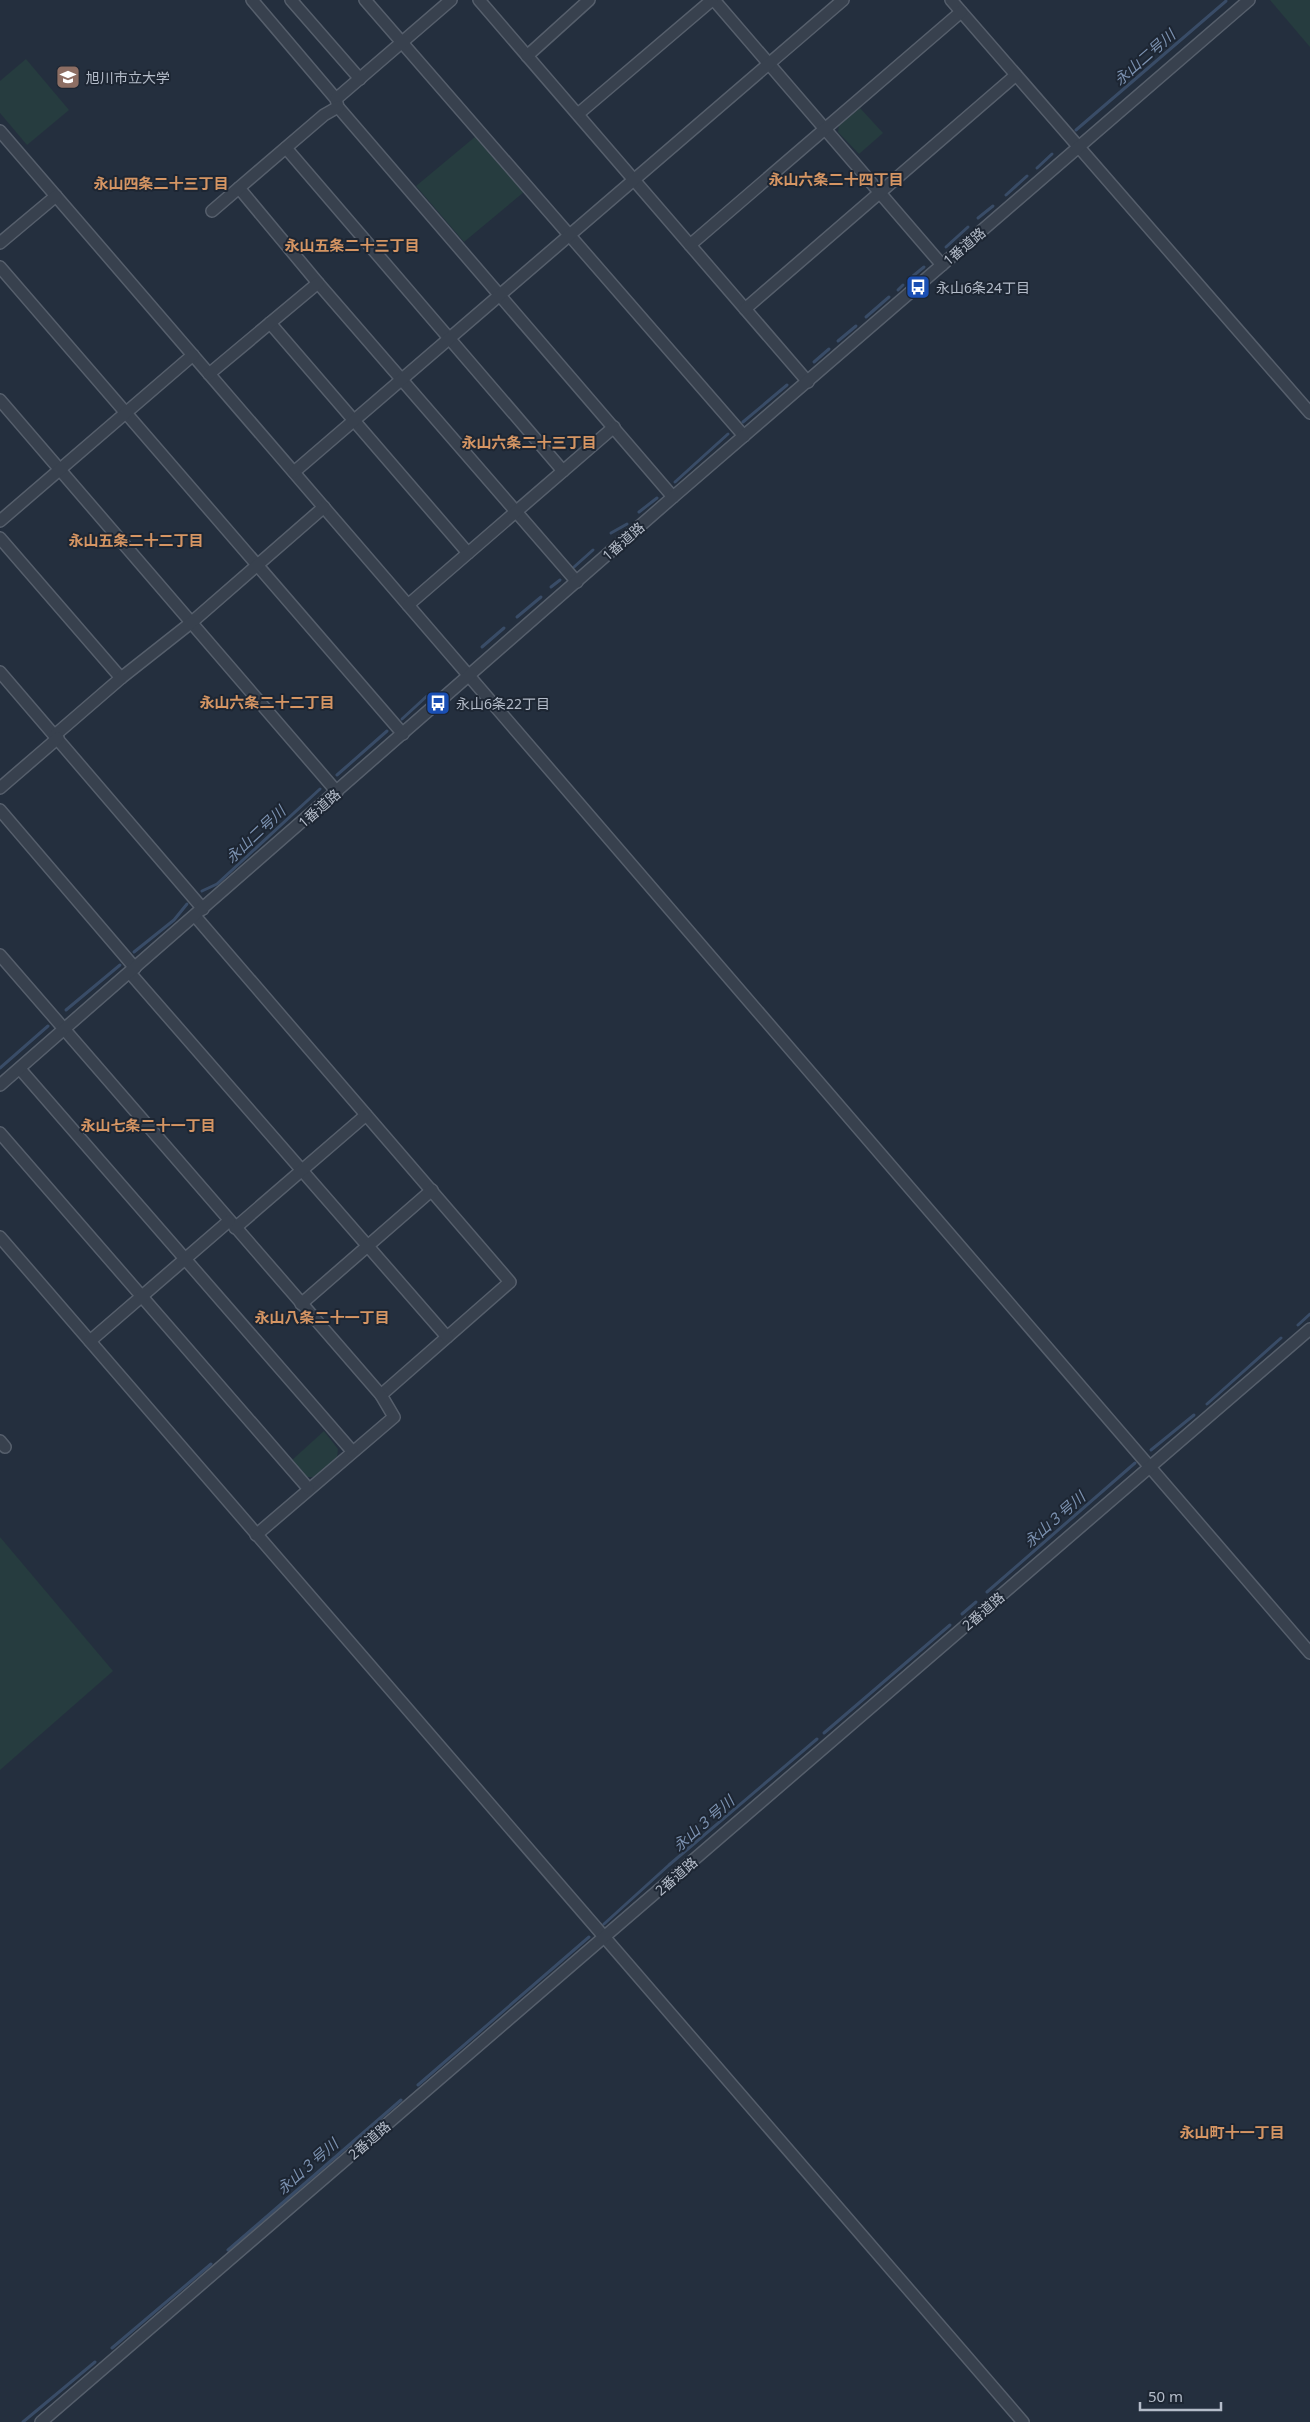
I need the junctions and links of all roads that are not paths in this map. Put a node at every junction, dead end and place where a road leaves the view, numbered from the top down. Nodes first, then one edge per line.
1 (252, 0) edge
2 (291, 0) edge
3 (365, 0) edge
4 (450, 0) edge
5 (479, 0) edge
6 (589, 0) edge
7 (713, 0) edge
8 (843, 0) edge
9 (951, 0) edge
10 (1249, 0) edge
11 (961, 12) junction
12 (401, 43) junction
13 (527, 56) junction
14 (769, 64) junction
15 (1016, 76) junction
16 (360, 78) junction
17 (337, 103) junction
18 (578, 114) junction
19 (826, 129) junction
20 (0, 131) edge
21 (1078, 147) junction
22 (286, 148) junction
23 (634, 179) junction
24 (239, 188) junction
25 (880, 194) junction
26 (56, 196) junction
27 (212, 211) dead end
28 (569, 234) junction
29 (0, 243) edge
30 (690, 245) junction
31 (942, 265) junction
32 (0, 267) edge
33 (318, 283) junction
34 (499, 294) junction
35 (745, 309) junction
36 (270, 323) junction
37 (450, 336) junction
38 (194, 355) junction
39 (209, 374) junction
40 (402, 378) junction
41 (808, 382) junction
42 (0, 400) edge
43 (126, 413) junction
44 (1310, 413) edge
45 (354, 419) junction
46 (614, 428) junction
47 (744, 436) junction
48 (60, 470) junction
49 (562, 471) junction
50 (294, 472) junction
51 (673, 498) junction
52 (324, 507) junction
53 (516, 512) junction
54 (0, 521) edge
55 (0, 538) edge
56 (468, 553) junction
57 (257, 565) junction
58 (576, 582) junction
59 (408, 605) junction
60 (192, 622) junction
61 (0, 672) edge
62 (469, 676) junction
63 (121, 678) junction
64 (403, 734) junction
65 (57, 737) junction
66 (0, 788) edge
67 (337, 792) junction
68 (0, 810) edge
69 (199, 913) junction
70 (0, 955) edge
71 (133, 971) junction
72 (65, 1030) junction
73 (20, 1069) junction
74 (0, 1085) edge
75 (366, 1115) junction
76 (0, 1133) edge
77 (302, 1170) junction
78 (432, 1190) junction
79 (232, 1224) junction
80 (0, 1237) edge
81 (368, 1246) junction
82 (185, 1259) junction
83 (142, 1297) junction
84 (301, 1304) junction
85 (1310, 1329) edge
86 (447, 1337) junction
87 (90, 1341) junction
88 (380, 1395) junction
89 (352, 1451) junction
90 (1150, 1467) junction
91 (308, 1488) junction
92 (256, 1535) junction
93 (1310, 1652) edge
94 (604, 1937) junction
95 (41, 2422) edge
96 (1023, 2422) edge

1 - 17 street
2 - 16 street
3 - 12 street
4 - 12 street
5 - 13 street
6 - 13 street
7 - 14 street
7 - 18 street
8 - 14 street
9 - 11 street
10 - 21 street, 1番道路
11 - 15 street
11 - 19 street
12 - 16 street
12 - 28 street
13 - 18 street
14 - 19 street
14 - 23 street
15 - 21 street
15 - 25 street
16 - 17 street
17 - 22 street
17 - 34 street
18 - 23 street
19 - 25 street
19 - 30 street
20 - 26 street
21 - 31 street, 1番道路
21 - 44 street
22 - 24 street
22 - 37 street
23 - 28 street
23 - 30 street
24 - 27 street
24 - 33 street
25 - 31 street
25 - 35 street
26 - 29 street
26 - 38 street
28 - 34 street
28 - 47 street
30 - 35 street
31 - 41 street, 1番道路
32 - 43 street
33 - 36 street
33 - 40 street
34 - 37 street
34 - 46 street
35 - 41 street
36 - 39 street
36 - 45 street
37 - 40 street
37 - 49 street
38 - 39 street
38 - 43 street
39 - 50 street
40 - 45 street
40 - 53 street
41 - 47 street, 1番道路
42 - 48 street
43 - 48 street
43 - 57 street
45 - 50 street
45 - 56 street
46 - 49 street
46 - 51 street
47 - 51 street, 1番道路
48 - 54 street
48 - 60 street
49 - 53 street
50 - 52 street
51 - 58 street, 1番道路
52 - 57 street
52 - 59 street
53 - 56 street
53 - 58 street
55 - 63 street
56 - 59 street
57 - 60 street
57 - 64 street
58 - 62 street, 1番道路
59 - 62 street
60 - 63 street
60 - 67 street
61 - 65 street
62 - 64 street, 1番道路
62 - 90 street
63 - 65 street
64 - 67 street, 1番道路
65 - 66 street
65 - 69 street
67 - 69 street, 1番道路
68 - 71 street
69 - 71 street, 1番道路
69 - 75 street
70 - 72 street
71 - 72 street, 1番道路
71 - 77 street
72 - 73 street, 1番道路
72 - 79 street
73 - 74 street, 1番道路
73 - 82 street
75 - 77 street
75 - 78 street
76 - 83 street
77 - 79 street
77 - 81 street
78 - 81 street
78 - 86 street
79 - 82 street
79 - 84 street
80 - 87 street
81 - 84 street
81 - 86 street
82 - 83 street
82 - 89 street
83 - 87 street
83 - 91 street
84 - 88 street
85 - 90 street, 2番道路
86 - 88 street
87 - 92 street
88 - 89 street
89 - 91 street
90 - 93 street
90 - 94 street, 2番道路
91 - 92 street
92 - 94 street
94 - 95 street, 2番道路
94 - 96 street

